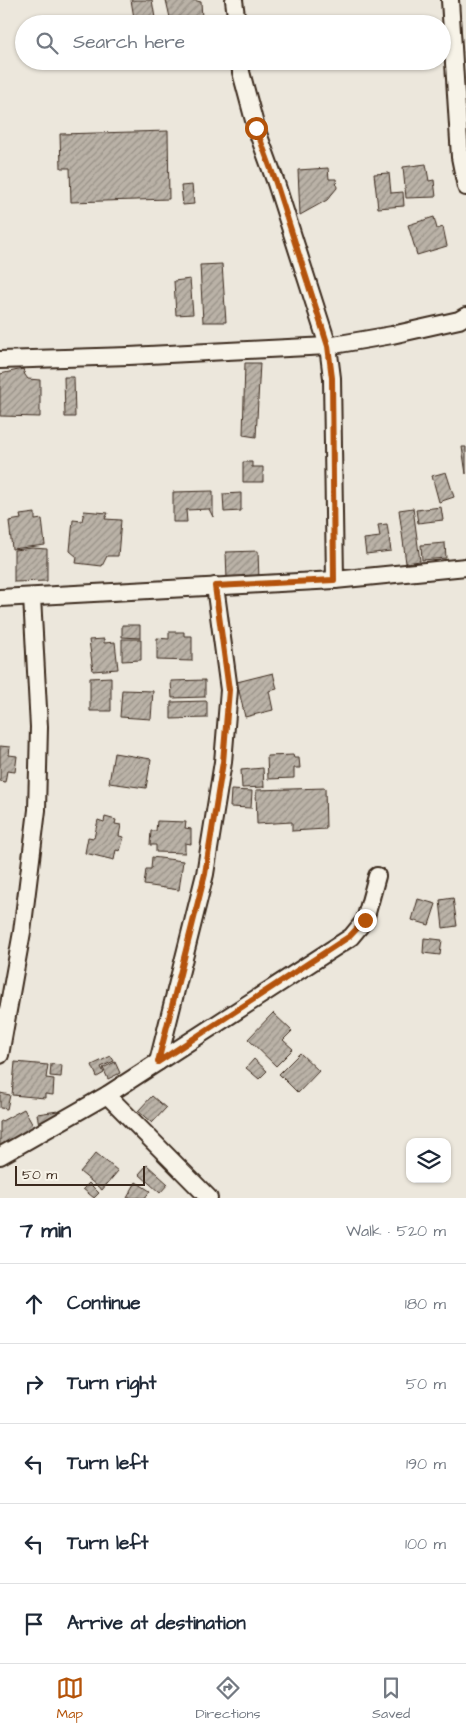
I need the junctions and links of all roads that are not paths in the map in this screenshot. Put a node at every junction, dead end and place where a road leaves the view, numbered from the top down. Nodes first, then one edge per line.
1 (234, 0) edge
2 (450, 0) edge
3 (236, 15) edge
4 (241, 70) edge
5 (463, 156) edge
6 (466, 187) edge
7 (466, 316) edge
8 (328, 346) junction
9 (0, 360) edge
10 (466, 567) edge
11 (334, 580) junction
12 (215, 586) junction
13 (32, 597) junction
14 (0, 598) edge
15 (377, 876) dead end
16 (0, 1055) edge
17 (158, 1062) junction
18 (107, 1095) junction
19 (0, 1156) edge
20 (208, 1198) edge

1 - 3 street
2 - 5 street
4 - 8 street
5 - 6 street
7 - 8 street
8 - 9 street
8 - 11 street
10 - 11 street
11 - 12 street
12 - 13 street
12 - 17 street
13 - 14 street
13 - 16 street
15 - 17 street
17 - 18 street
18 - 19 street
18 - 20 street

